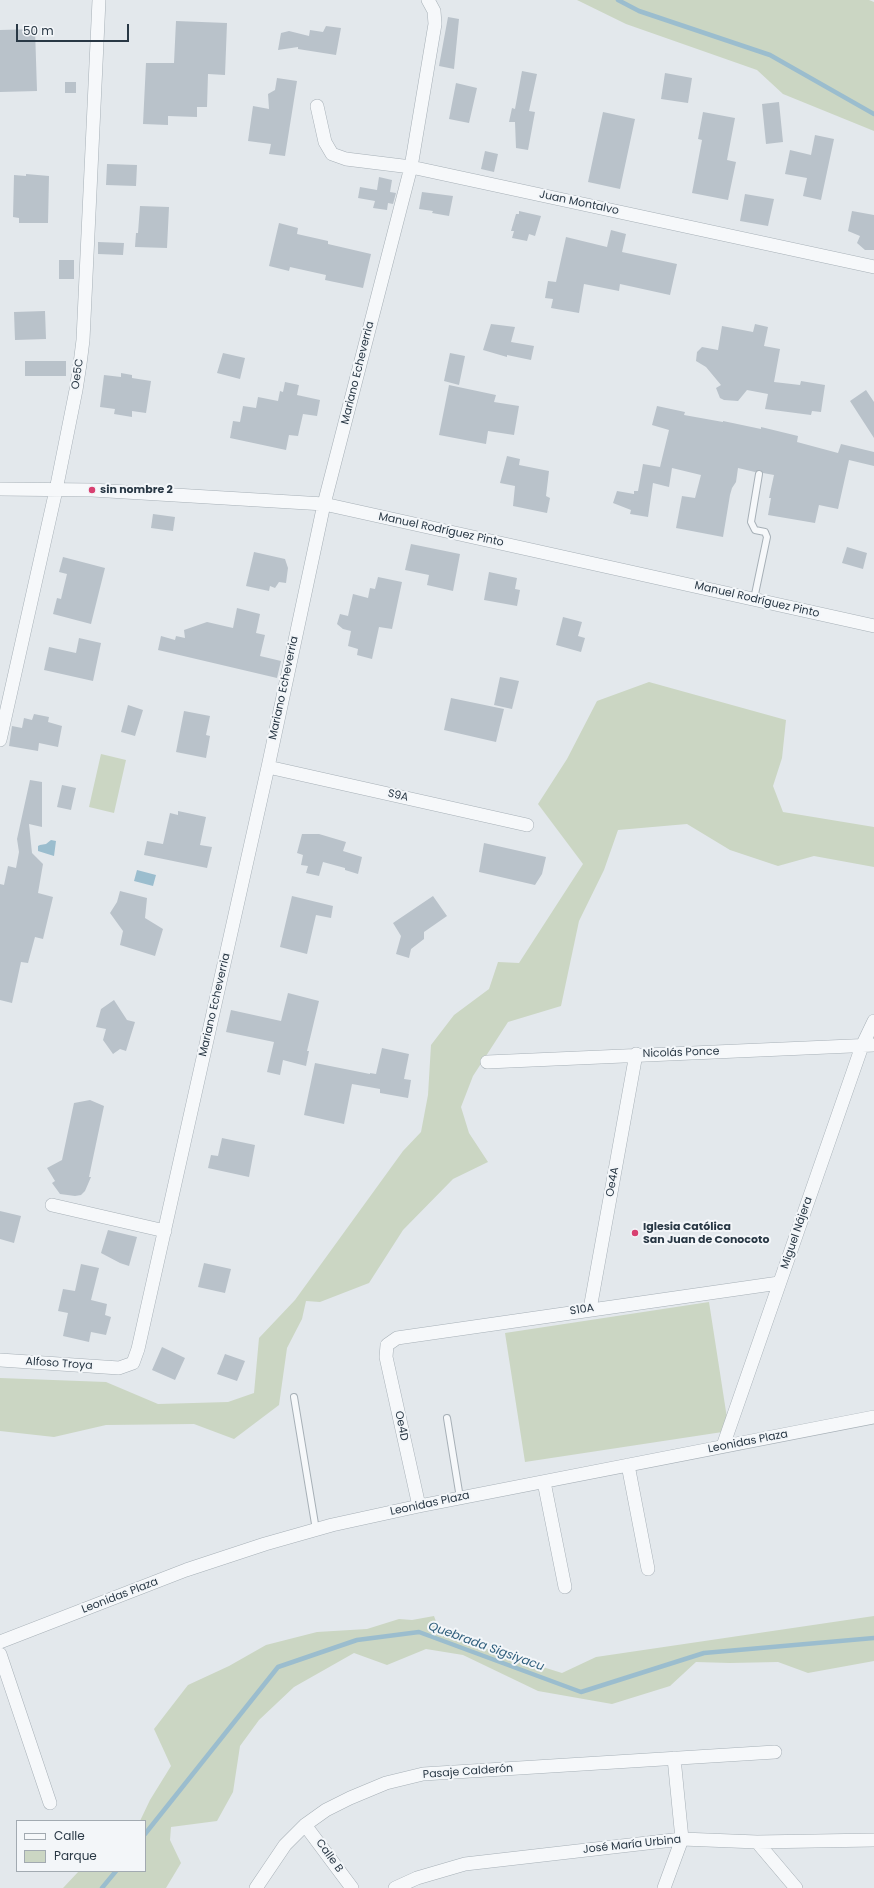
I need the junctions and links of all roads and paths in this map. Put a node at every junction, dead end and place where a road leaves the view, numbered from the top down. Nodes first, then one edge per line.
1 (99, 0) edge
2 (428, 0) edge
3 (317, 106) dead end
4 (411, 166) junction
5 (874, 267) edge
6 (759, 474) dead end
7 (0, 489) edge
8 (56, 490) junction
9 (324, 504) junction
10 (754, 599) junction
11 (874, 626) edge
12 (0, 740) edge
13 (268, 766) junction
14 (527, 825) dead end
15 (874, 1021) edge
16 (868, 1045) edge
17 (636, 1054) junction
18 (487, 1062) dead end
19 (52, 1205) dead end
20 (165, 1231) junction
21 (779, 1283) junction
22 (590, 1309) junction
23 (387, 1346) joint
24 (0, 1360) edge
25 (119, 1368) joint
26 (294, 1397) dead end
27 (874, 1417) edge
28 (447, 1418) dead end
29 (723, 1446) junction
30 (628, 1465) junction
31 (544, 1482) junction
32 (460, 1498) junction
33 (419, 1506) junction
34 (316, 1530) junction
35 (648, 1569) dead end
36 (565, 1587) dead end
37 (0, 1642) edge
38 (0, 1654) edge
39 (775, 1752) dead end
40 (674, 1758) junction
41 (50, 1803) dead end
42 (305, 1825) junction
43 (682, 1839) junction
44 (874, 1840) edge
45 (757, 1842) junction
46 (256, 1888) edge
47 (352, 1888) edge
48 (396, 1888) edge
49 (664, 1888) edge
50 (796, 1888) edge

1 - 8 street, Oe5C
2 - 4 street, Mariano Echeverria
3 - 4 street, Juan Montalvo
4 - 5 street, Juan Montalvo
4 - 9 street, Mariano Echeverria
6 - 10 lane
7 - 8 street, Manuel Rodríguez Pinto
8 - 9 street, Manuel Rodríguez Pinto
8 - 12 street, Oe5C
9 - 10 street, Manuel Rodríguez Pinto
9 - 13 street, Mariano Echeverria
10 - 11 street, Manuel Rodríguez Pinto
13 - 14 street, S9A
13 - 20 street, Mariano Echeverria
15 - 16 street, Miguel Nájera
16 - 17 street, Nicolás Ponce
16 - 21 street, Miguel Nájera
17 - 18 street, Nicolás Ponce
17 - 22 street, Oe4A
19 - 20 street
20 - 25 street, Mariano Echeverria
21 - 22 street, S10A
21 - 29 street, Miguel Nájera
22 - 23 street, S10A
23 - 33 street, Oe4D
24 - 25 street, Alfoso Troya
26 - 34 lane
27 - 29 street, Leonidas Plaza
28 - 32 lane
29 - 30 street, Leonidas Plaza
30 - 31 street, Leonidas Plaza
30 - 35 street
31 - 32 street, Leonidas Plaza
31 - 36 street
32 - 33 street, Leonidas Plaza
33 - 34 street, Leonidas Plaza
34 - 37 street, Leonidas Plaza
38 - 41 street
39 - 40 street, Pasaje Calderón
40 - 42 street, Pasaje Calderón
40 - 43 street
42 - 46 street, Pasaje Calderón
42 - 47 street, Calle B
43 - 45 street, José María Urbina
43 - 48 street, José María Urbina
43 - 49 street
44 - 45 street, José María Urbina
45 - 50 street

